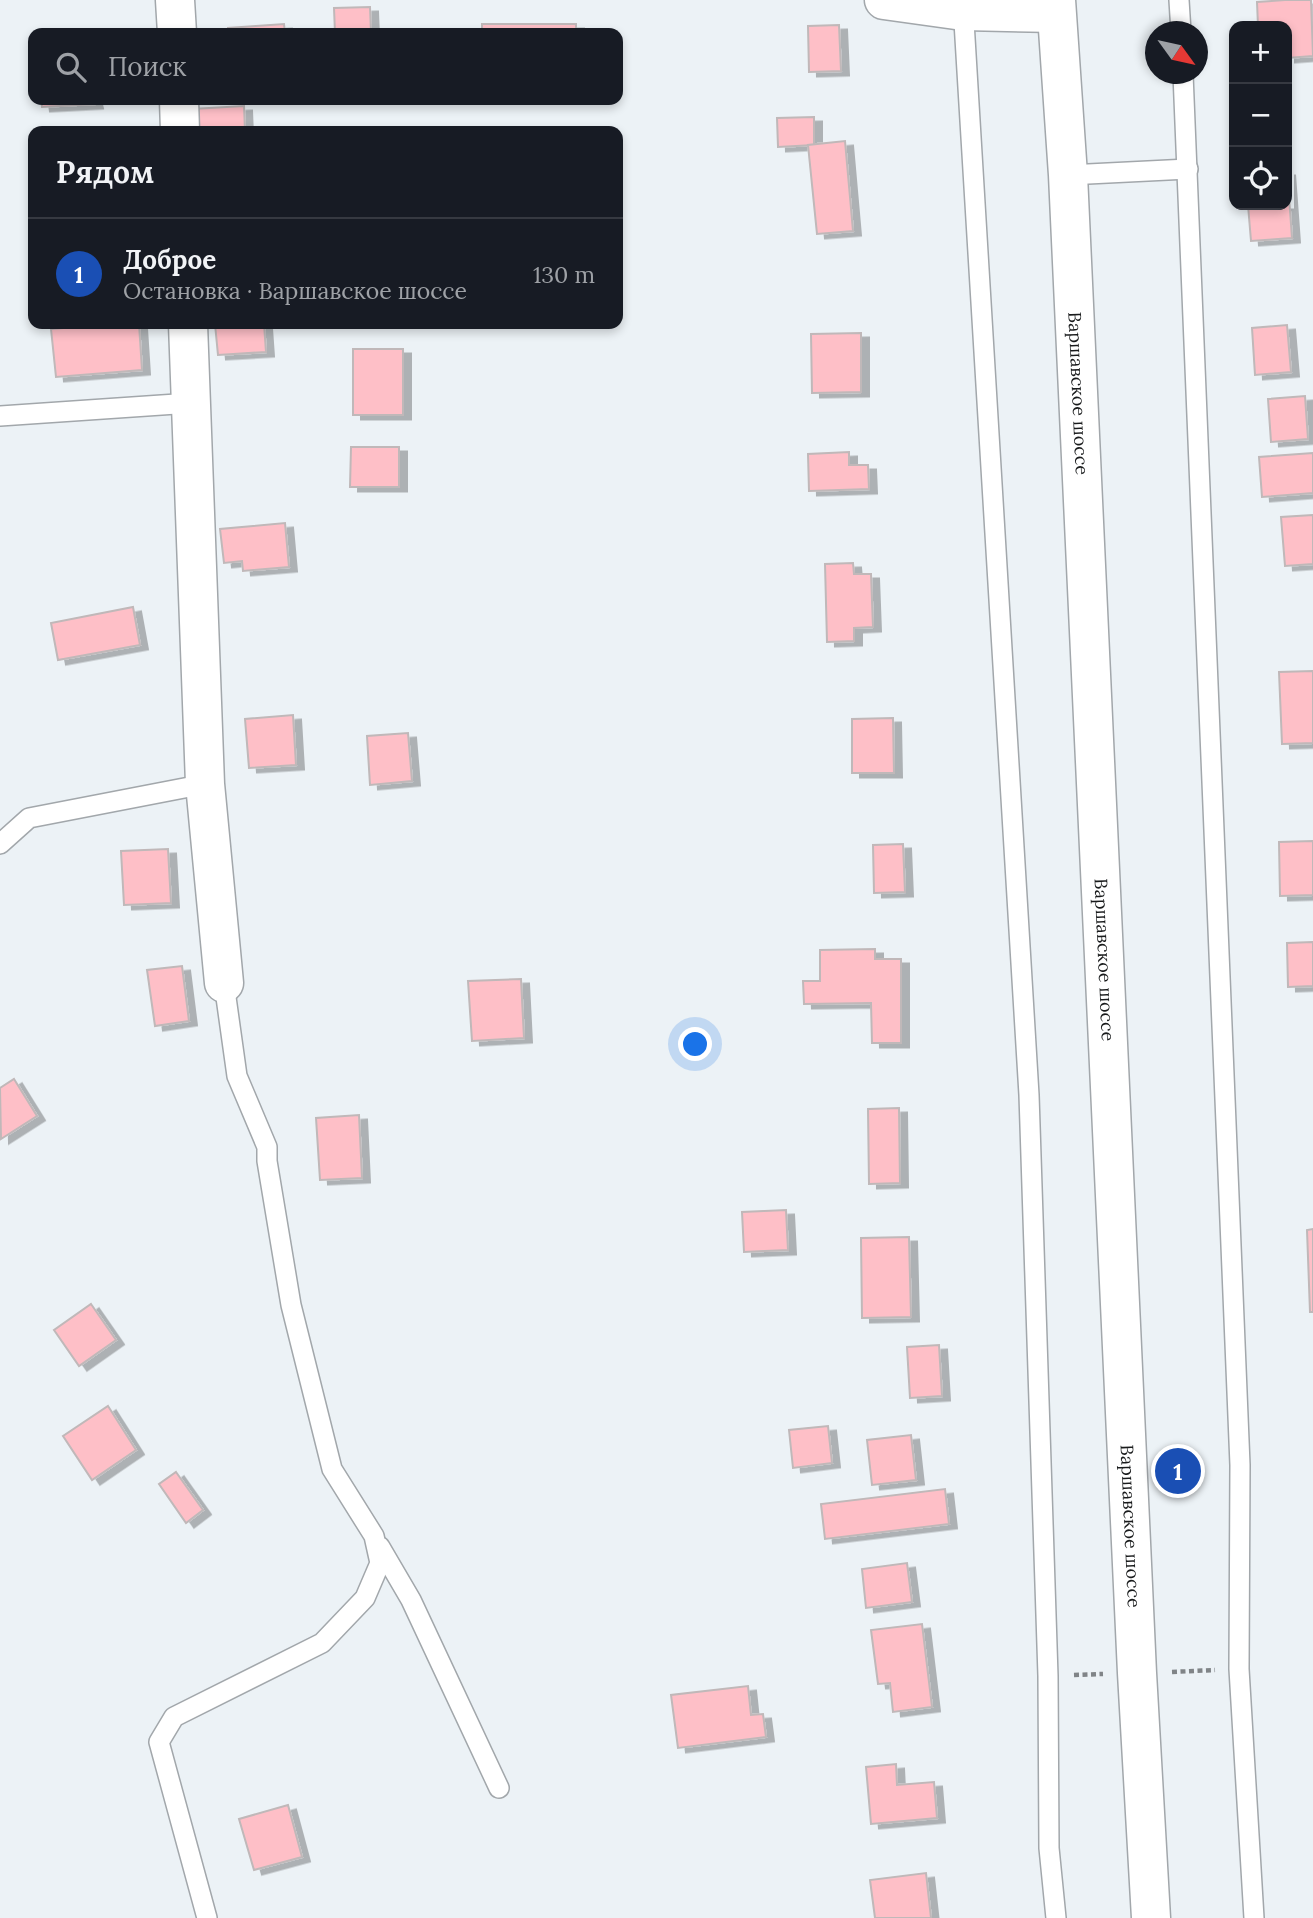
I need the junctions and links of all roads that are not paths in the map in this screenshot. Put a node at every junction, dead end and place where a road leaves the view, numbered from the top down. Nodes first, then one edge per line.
1 (175, 0) edge
2 (884, 0) edge
3 (1179, 0) edge
4 (963, 5) edge
5 (1056, 6) edge
6 (1180, 21) edge
7 (177, 28) edge
8 (1184, 84) edge
9 (179, 105) edge
10 (180, 126) edge
11 (1188, 169) junction
12 (1069, 175) junction
13 (188, 329) edge
14 (191, 403) junction
15 (0, 416) edge
16 (205, 784) junction
17 (0, 845) edge
18 (224, 984) joint
19 (374, 1536) junction
20 (499, 1787) dead end
21 (207, 1918) edge
22 (1056, 1918) edge
23 (1151, 1918) edge
24 (1254, 1918) edge

1 - 7 main road
2 - 4 main road
3 - 6 lane
4 - 5 main road
4 - 22 lane
5 - 12 main road, Варшавское шоссе
8 - 11 lane
9 - 10 main road
11 - 12 lane
11 - 24 lane
12 - 23 main road, Варшавское шоссе
13 - 14 main road
14 - 15 lane
14 - 16 main road
16 - 17 lane
16 - 18 main road
18 - 19 lane
19 - 20 lane
19 - 21 lane

